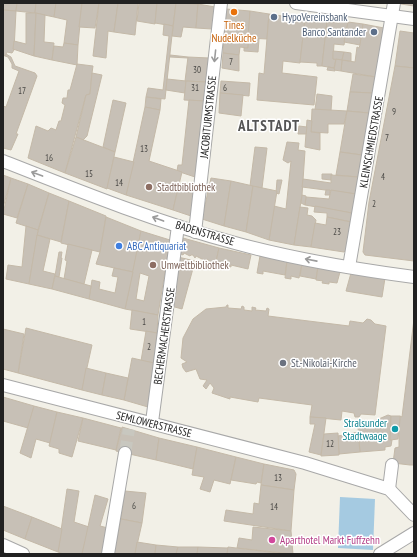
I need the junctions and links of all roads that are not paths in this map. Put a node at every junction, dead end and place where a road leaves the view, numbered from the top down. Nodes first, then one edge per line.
1 (221, 3) edge
2 (296, 3) edge
3 (394, 3) edge
4 (392, 16) junction
5 (414, 19) edge
6 (3, 161) edge
7 (178, 226) junction
8 (195, 232) junction
9 (349, 267) junction
10 (414, 277) edge
11 (3, 384) edge
12 (152, 422) junction
13 (125, 454) tunnel mouth
14 (392, 465) dead end
15 (389, 489) junction
16 (414, 515) edge
17 (414, 533) edge
18 (3, 546) edge
19 (23, 554) edge
20 (108, 554) edge
21 (380, 554) edge

1 -> 8 street, JACOBITURMSTRASSE
2 - 4 street
3 - 4 street, KLEINSCHMIEDSTRASSE
4 - 5 street
4 - 9 street, KLEINSCHMIEDSTRASSE
7 -> 6 street, BADENSTRASSE
7 - 8 street, BADENSTRASSE
7 - 12 street, BECHERMACHERSTRASSE
9 -> 8 street, BADENSTRASSE
9 - 10 street, BADENSTRASSE
11 - 12 street, SEMLOWERSTRASSE
12 - 15 street, SEMLOWERSTRASSE
13 - 20 street
14 - 15 street
15 - 16 street
17 - 21 street
18 - 19 street

